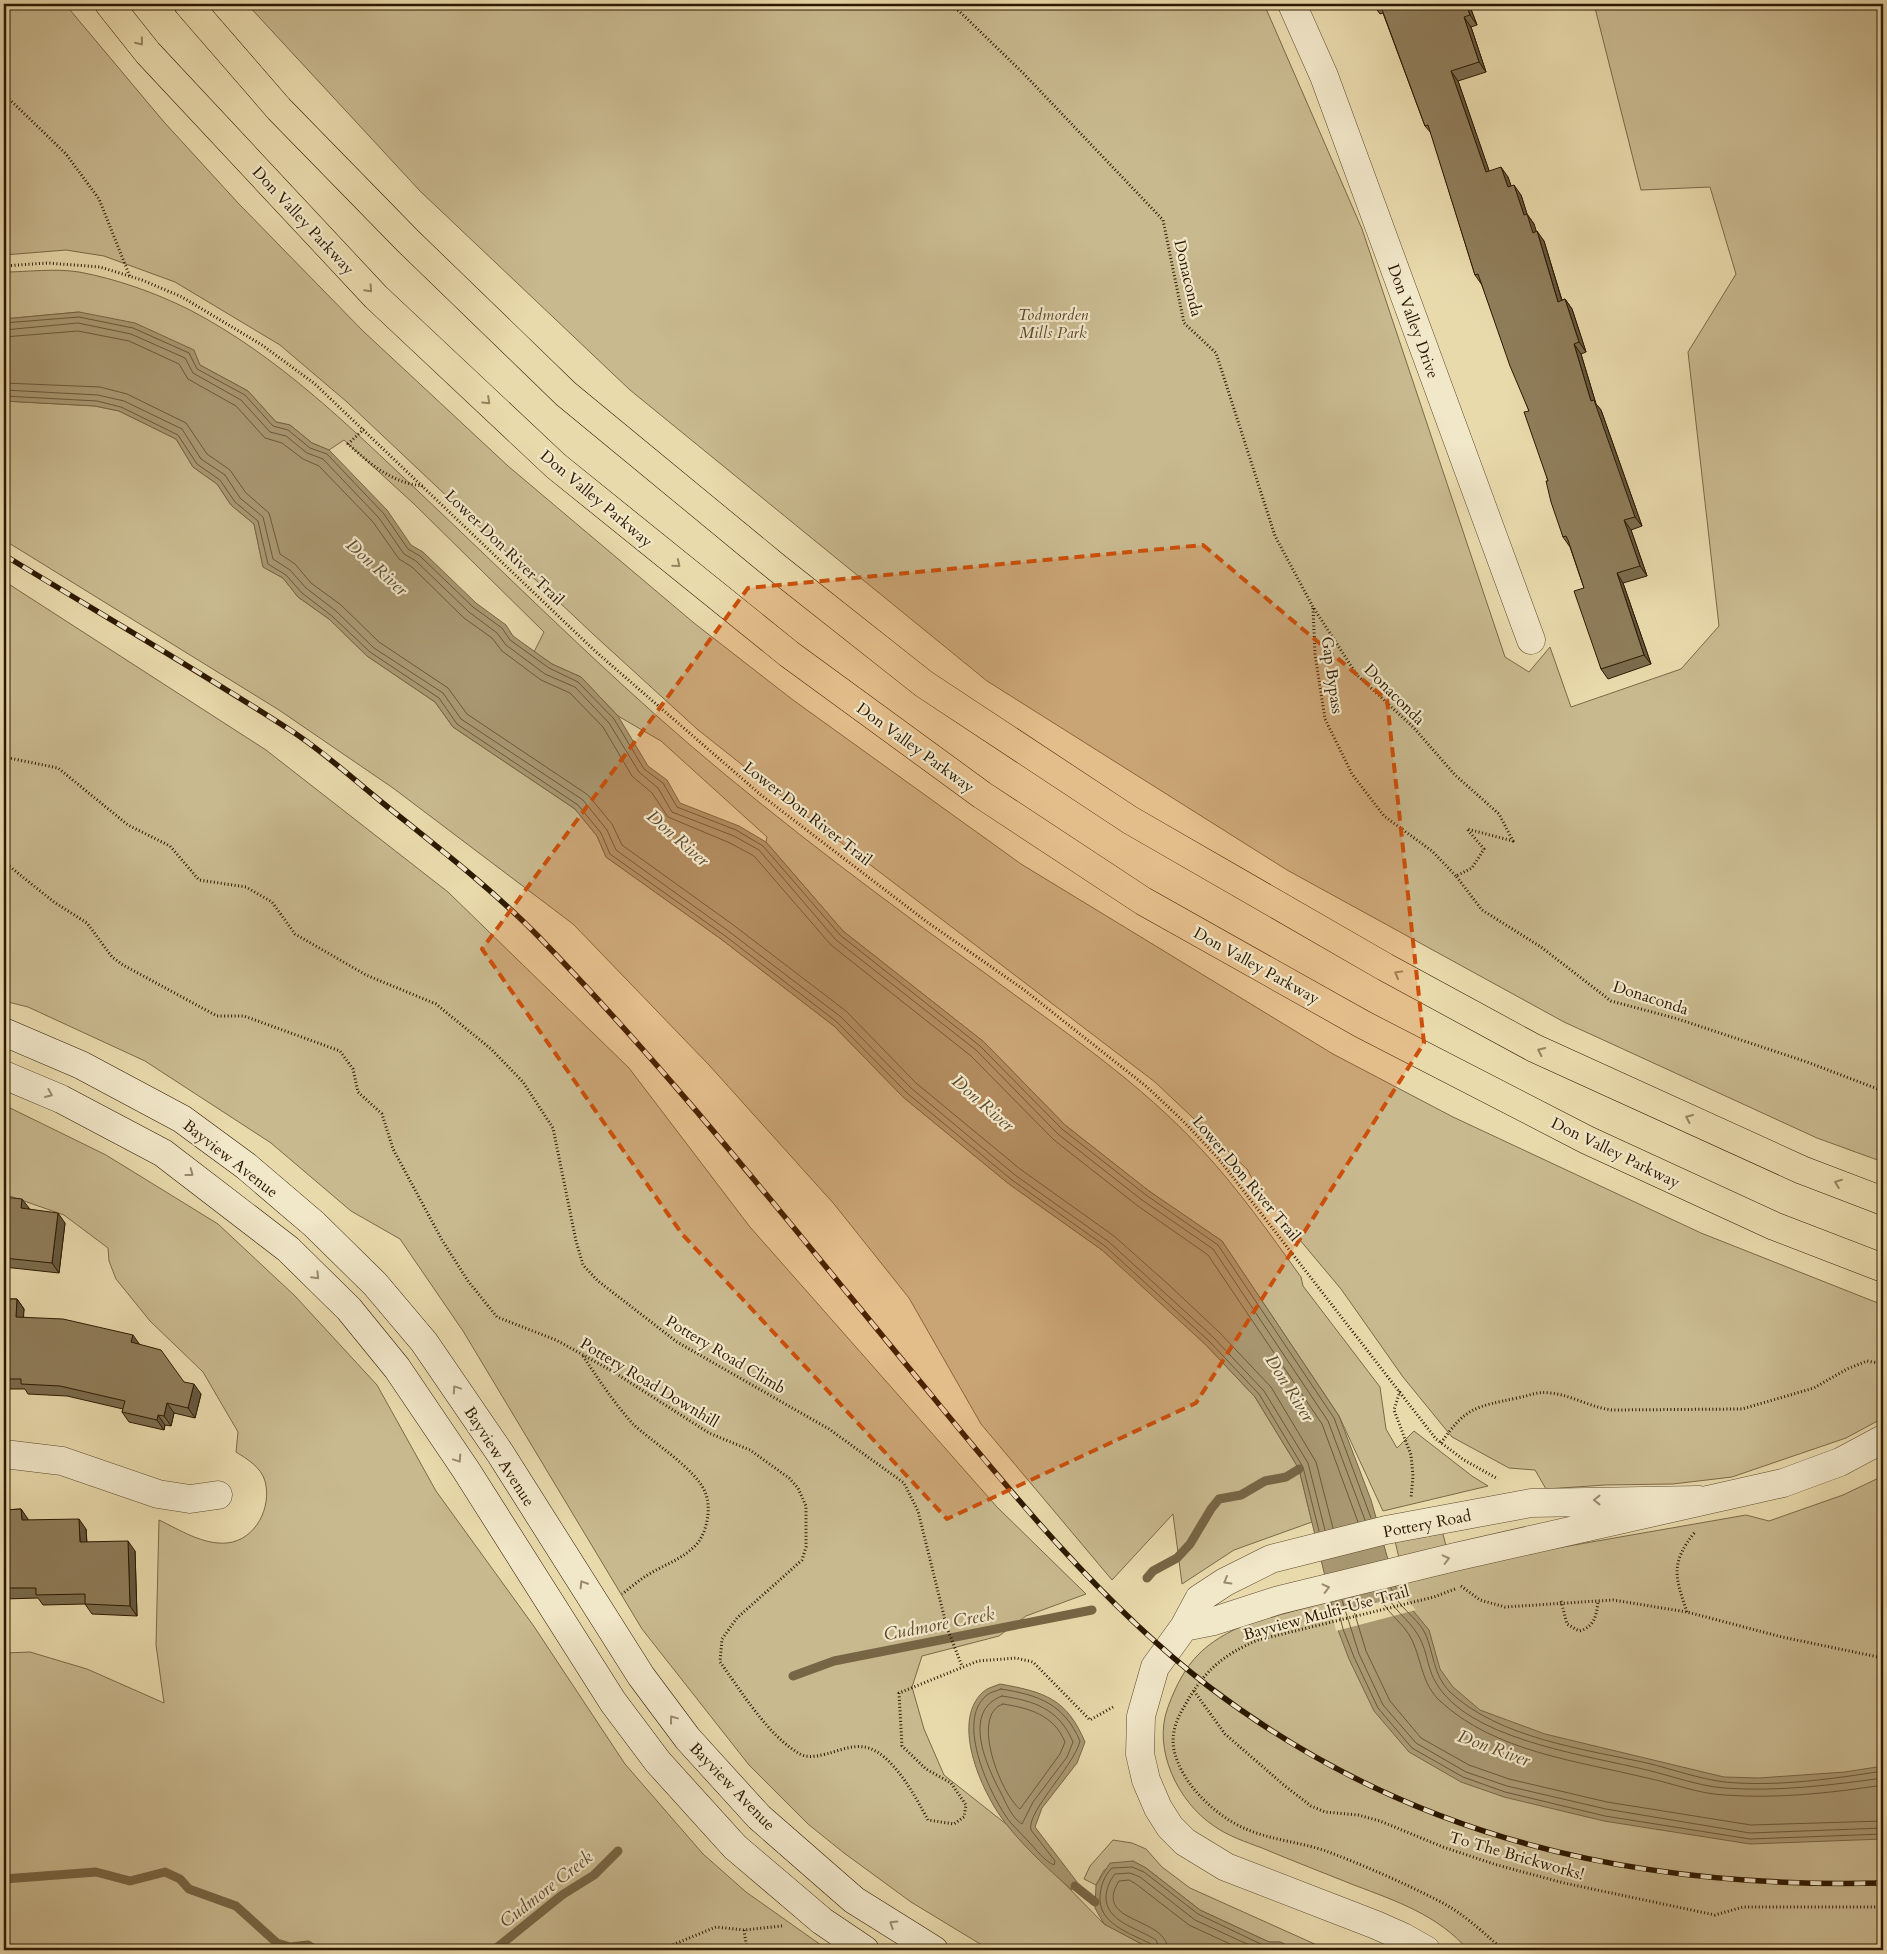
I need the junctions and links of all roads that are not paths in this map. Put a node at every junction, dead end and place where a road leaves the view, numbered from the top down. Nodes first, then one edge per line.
1 (109, 4) edge
2 (188, 4) edge
3 (1292, 4) edge
4 (1531, 640) dead end
5 (4, 1032) edge
6 (4, 1075) edge
7 (1883, 1201) edge
8 (1883, 1268) edge
9 (1883, 1439) edge
10 (4, 1454) edge
11 (218, 1494) dead end
12 (1698, 1500) junction
13 (1184, 1627) junction
14 (865, 1950) edge
15 (934, 1950) edge
16 (1426, 1950) edge

1 -> 8 highway, Don Valley Parkway
7 -> 2 highway
3 - 4 street, Don Valley Drive
15 -> 5 street, Bayview Avenue
6 -> 14 street
9 - 12 street, Pottery Road
10 - 11 street
13 -> 12 street, Pottery Road
12 -> 13 street, Pottery Road
13 - 16 street, Pottery Road

